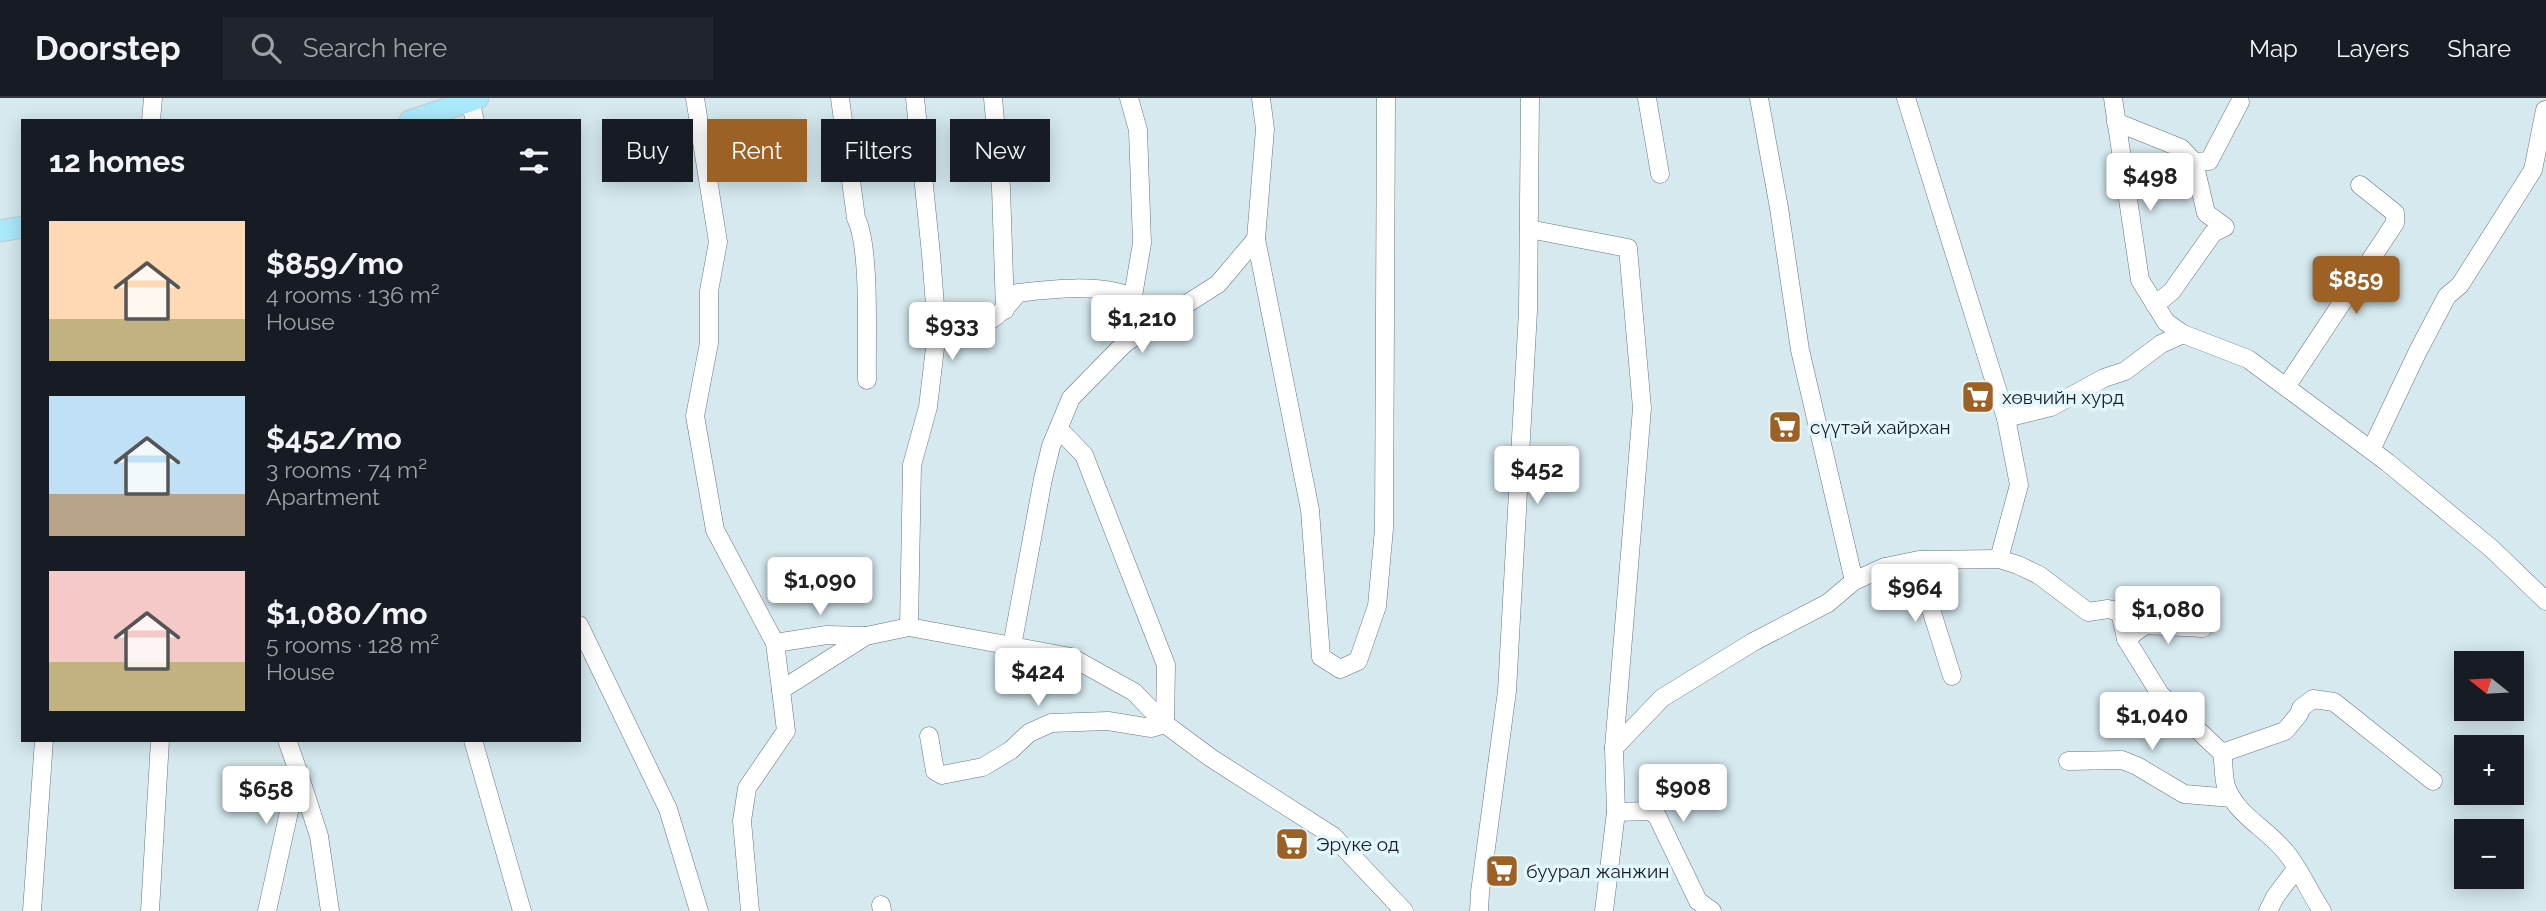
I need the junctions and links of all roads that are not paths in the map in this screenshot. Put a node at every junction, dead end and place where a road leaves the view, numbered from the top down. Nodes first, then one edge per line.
1 (153, 98) edge
2 (695, 98) edge
3 (840, 98) edge
4 (915, 98) edge
5 (993, 98) edge
6 (1129, 98) edge
7 (1261, 98) edge
8 (1386, 98) edge
9 (1530, 98) edge
10 (1647, 98) edge
11 (1759, 98) edge
12 (1906, 98) edge
13 (2113, 98) edge
14 (2240, 102) dead end
15 (474, 107) edge
16 (2545, 110) edge
17 (151, 119) edge
18 (419, 119) edge
19 (2116, 122) junction
20 (2194, 162) junction
21 (1660, 174) dead end
22 (2360, 185) dead end
23 (21, 227) edge
24 (1529, 229) junction
25 (0, 231) edge
26 (1256, 239) junction
27 (1133, 298) junction
28 (2155, 305) junction
29 (1005, 310) junction
30 (937, 331) junction
31 (2183, 334) junction
32 (1125, 343) junction
33 (867, 380) dead end
34 (2286, 387) junction
35 (2006, 418) junction
36 (1059, 429) junction
37 (2371, 450) junction
38 (1999, 559) junction
39 (1885, 567) junction
40 (1854, 581) junction
41 (2546, 601) edge
42 (909, 626) junction
43 (2203, 628) dead end
44 (581, 629) edge
45 (866, 636) junction
46 (2126, 639) junction
47 (775, 643) junction
48 (1012, 646) junction
49 (1952, 676) dead end
50 (781, 690) junction
51 (1165, 723) junction
52 (929, 736) dead end
53 (44, 742) edge
54 (160, 742) edge
55 (289, 742) edge
56 (474, 742) edge
57 (1614, 748) junction
58 (2222, 753) junction
59 (2068, 761) dead end
60 (298, 771) junction
61 (2433, 781) dead end
62 (2232, 798) junction
63 (1616, 812) junction
64 (2296, 869) junction
65 (1387, 893) junction
66 (32, 911) edge
67 (150, 911) edge
68 (267, 911) edge
69 (330, 911) edge
70 (522, 911) edge
71 (699, 911) edge
72 (750, 911) edge
73 (1379, 911) edge
74 (1404, 911) edge
75 (1479, 911) edge
76 (1604, 911) edge
77 (1712, 911) edge
78 (2268, 911) edge
79 (2322, 911) edge

1 - 17 street
2 - 47 street
3 - 33 street
4 - 30 street
5 - 29 street
6 - 27 street
7 - 26 street
8 - 26 street
9 - 24 street
10 - 21 street
11 - 40 street
12 - 35 street
13 - 19 street
14 - 20 street
15 - 18 main road
16 - 37 street
19 - 20 street
19 - 28 street
20 - 28 street
22 - 34 street
23 - 25 main road
24 - 57 street
24 - 75 street
26 - 32 street
27 - 29 street
27 - 32 street
28 - 31 street
29 - 30 street
30 - 42 street
31 - 34 street
31 - 35 street
32 - 36 street
34 - 37 street
35 - 38 street
36 - 48 street
36 - 51 street
37 - 41 street
38 - 39 street
38 - 46 street
39 - 40 street
39 - 49 street
40 - 57 street
42 - 45 street
42 - 48 street
43 - 46 street
44 - 71 street
45 - 47 street
45 - 50 street
46 - 58 street
47 - 50 street
48 - 51 street
50 - 72 street
51 - 52 street
51 - 65 street
53 - 66 street
54 - 67 street
55 - 60 street
56 - 70 street
57 - 63 street
58 - 61 street
58 - 62 street
59 - 62 street
60 - 68 street
60 - 69 street
62 - 64 street
63 - 76 street
63 - 77 street
64 - 78 street
64 - 79 street
65 - 73 street
65 - 74 street

